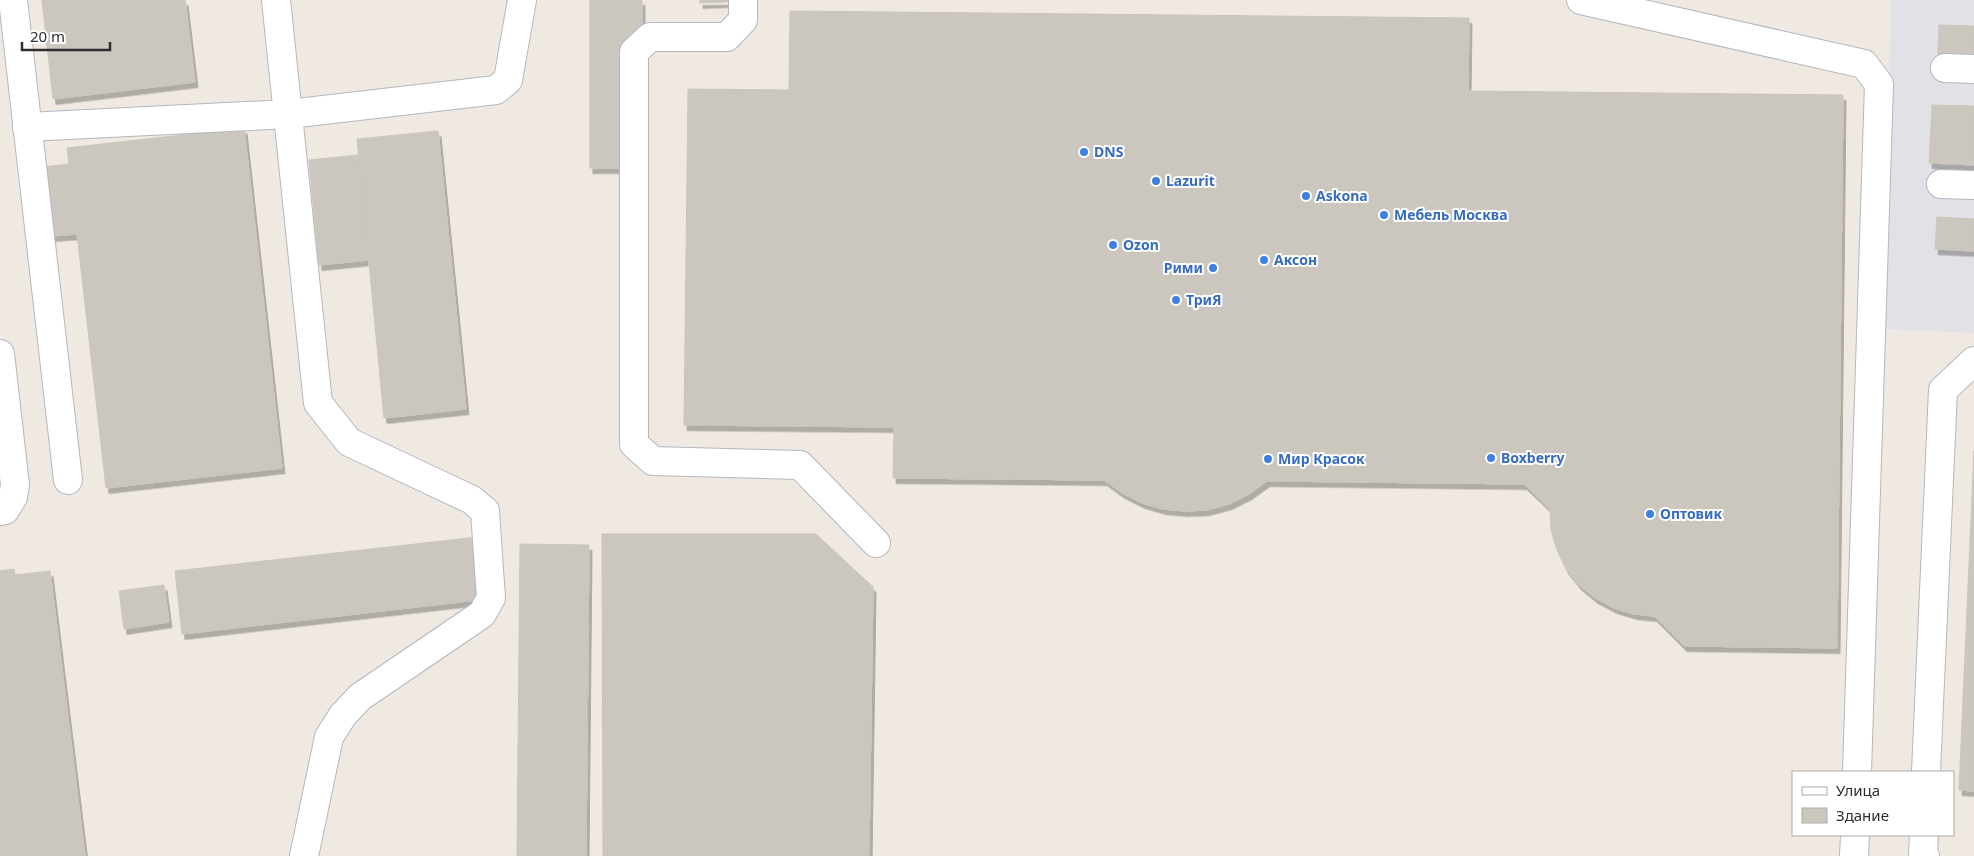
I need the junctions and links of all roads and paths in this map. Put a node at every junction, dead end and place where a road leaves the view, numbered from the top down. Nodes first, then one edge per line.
1 (12, 0) edge
2 (276, 0) edge
3 (522, 0) edge
4 (743, 0) edge
5 (1581, 0) edge
6 (1945, 68) dead end
7 (1974, 69) edge
8 (289, 114) junction
9 (27, 127) junction
10 (1941, 184) dead end
11 (1974, 185) edge
12 (0, 354) edge
13 (1974, 361) edge
14 (68, 480) dead end
15 (0, 511) edge
16 (876, 542) dead end
17 (1857, 771) edge
18 (1926, 771) edge
19 (1855, 836) edge
20 (1924, 836) edge
21 (304, 856) edge
22 (1854, 856) edge
23 (1925, 856) edge

1 - 9 lane
2 - 8 lane
3 - 8 lane
4 - 16 lane
5 - 17 lane
6 - 7 lane
8 - 9 lane
8 - 21 lane
9 - 14 lane
10 - 11 lane
12 - 15 lane
13 - 18 lane
19 - 22 lane
20 - 23 lane

